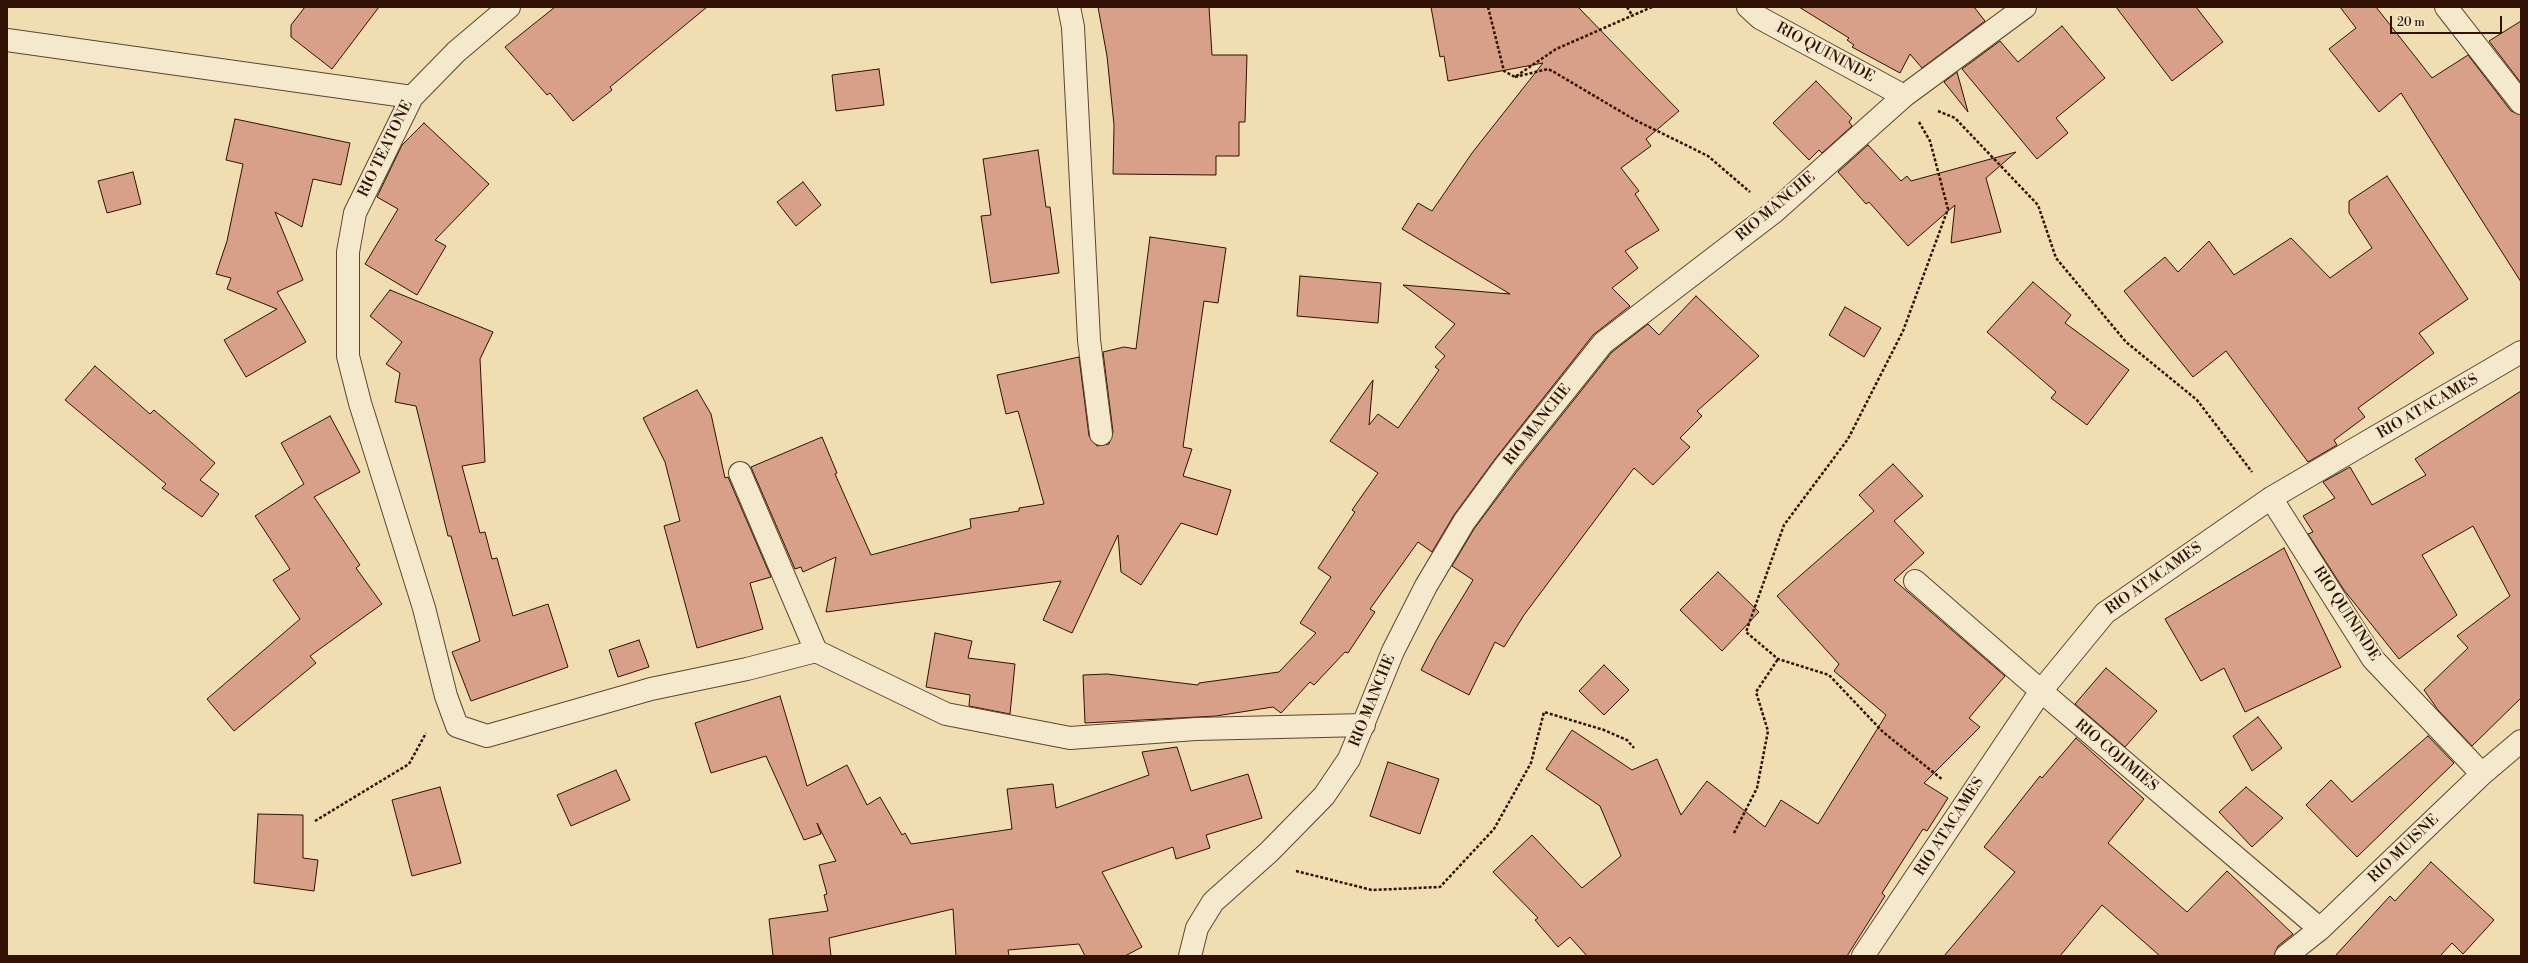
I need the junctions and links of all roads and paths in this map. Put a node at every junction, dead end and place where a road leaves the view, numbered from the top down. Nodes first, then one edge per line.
1 (509, 7) edge
2 (1069, 7) edge
3 (1488, 7) edge
4 (1627, 7) edge
5 (1652, 7) edge
6 (1748, 7) edge
7 (2025, 7) edge
8 (2446, 7) edge
9 (1632, 15) junction
10 (7, 40) edge
11 (1515, 77) junction
12 (1904, 96) junction
13 (412, 97) junction
14 (2521, 103) edge
15 (1774, 212) junction
16 (2521, 352) edge
17 (1101, 434) dead end
18 (740, 473) dead end
19 (2272, 498) junction
20 (1915, 581) dead end
21 (816, 651) junction
22 (1778, 658) junction
23 (2041, 692) junction
24 (446, 696) junction
25 (1364, 725) junction
26 (2521, 741) edge
27 (1634, 748) dead end
28 (2482, 774) junction
29 (1968, 800) junction
30 (315, 821) dead end
31 (1734, 833) dead end
32 (1256, 862) junction
33 (2320, 929) junction
34 (1190, 956) edge
35 (1863, 956) edge
36 (2286, 956) edge

1 - 13 street, RIO TEATONE
2 - 17 street
3 - 11 path
4 - 9 path
5 - 9 path
6 - 12 street, RIO QUININDE
7 - 12 street, RIO MANCHE
8 - 14 street
9 - 11 path
10 - 13 street
11 - 15 path
12 - 15 street, RIO MANCHE
12 - 19 path
12 - 22 path
13 - 24 street, RIO TEATONE
15 - 25 street, RIO MANCHE
16 - 19 street, RIO ATACAMES
18 - 21 street
19 - 23 street, RIO ATACAMES
19 - 28 street, RIO QUININDE
20 - 23 street, RIO COJIMIES
21 - 24 street, RIO TEATONE
21 - 25 street
22 - 29 path
22 - 31 path
23 - 29 street, RIO ATACAMES
23 - 33 street, RIO COJIMIES
24 - 30 path
25 - 32 street, RIO MANCHE
26 - 28 street, RIO MUISNE
27 - 32 path
28 - 33 street, RIO MUISNE
29 - 35 street, RIO ATACAMES
32 - 34 street, RIO MANCHE
33 - 36 street, RIO MUISNE

